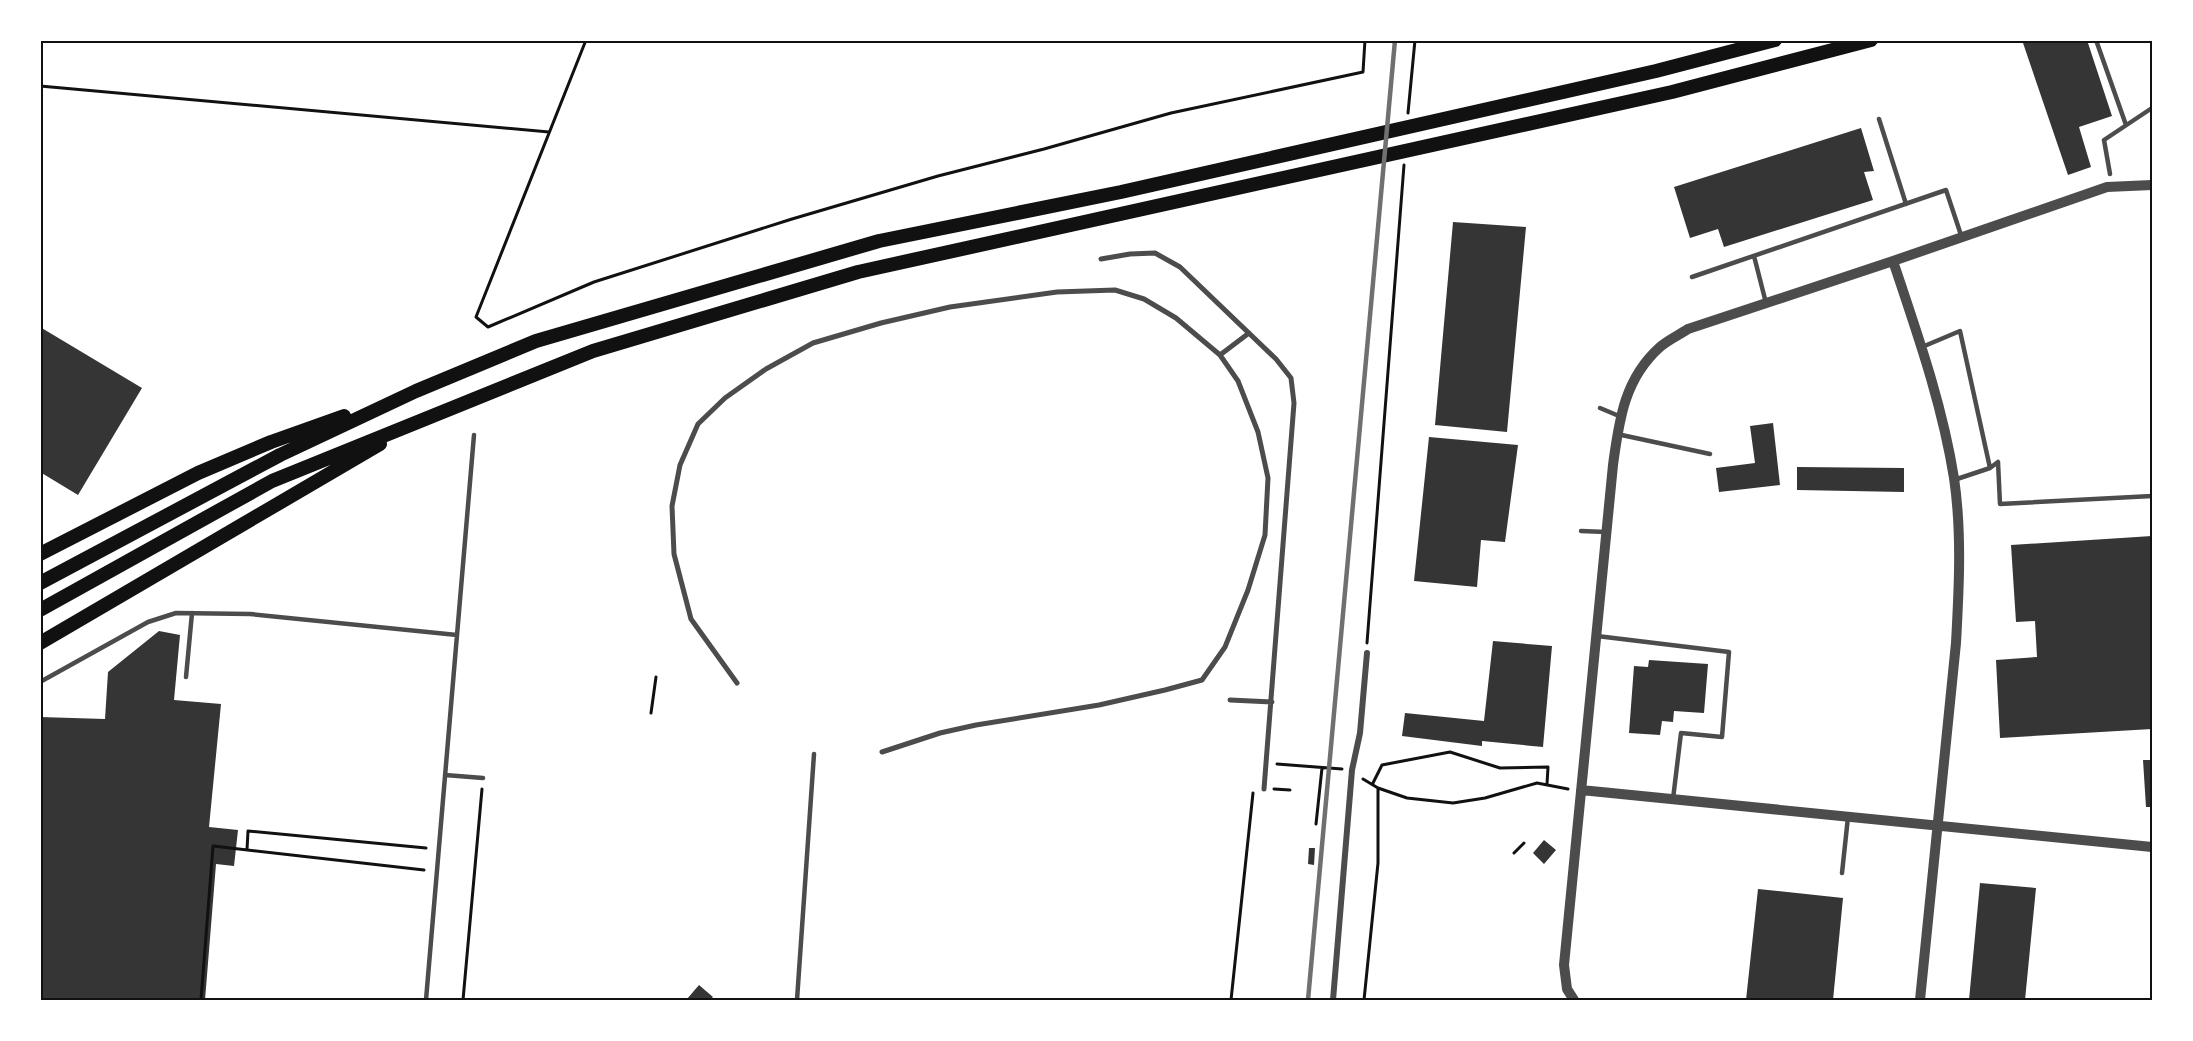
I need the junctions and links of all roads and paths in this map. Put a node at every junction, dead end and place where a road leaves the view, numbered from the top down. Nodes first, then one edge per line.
1 (586, 40) edge
2 (1365, 40) edge
3 (1415, 40) edge
4 (1775, 40) edge
5 (1871, 40) edge
6 (2096, 40) edge
7 (40, 86) edge
8 (1409, 105) dead end
9 (2152, 108) edge
10 (1879, 119) dead end
11 (2126, 125) junction
12 (549, 132) junction
13 (1404, 170) dead end
14 (2110, 174) dead end
15 (2152, 185) edge
16 (1906, 204) junction
17 (1962, 238) junction
18 (1754, 256) junction
19 (1101, 260) dead end
20 (1893, 261) junction
21 (1692, 277) dead end
22 (1766, 303) junction
23 (1249, 333) junction
24 (1922, 347) junction
25 (1220, 355) junction
26 (416, 391) junction
27 (1600, 408) dead end
28 (1619, 416) junction
29 (423, 419) junction
30 (1617, 434) junction
31 (474, 435) dead end
32 (1710, 454) dead end
33 (1990, 468) junction
34 (1954, 480) junction
35 (2152, 496) edge
36 (1581, 531) dead end
37 (1606, 532) junction
38 (40, 554) edge
39 (40, 583) edge
40 (40, 610) edge
41 (192, 613) junction
42 (457, 635) junction
43 (1597, 636) junction
44 (40, 643) edge
45 (1367, 652) joint
46 (656, 676) dead end
47 (186, 677) dead end
48 (40, 682) edge
49 (736, 683) dead end
50 (1230, 700) dead end
51 (1272, 702) junction
52 (651, 713) dead end
53 (882, 752) dead end
54 (814, 754) dead end
55 (1267, 763) junction
56 (1322, 768) junction
57 (1344, 769) dead end
58 (1352, 770) junction
59 (445, 776) junction
60 (483, 778) dead end
61 (1373, 783) junction
62 (1547, 784) junction
63 (1378, 788) junction
64 (482, 789) dead end
65 (1254, 789) dead end
66 (1264, 789) dead end
67 (1581, 790) junction
68 (1673, 799) junction
69 (1848, 817) junction
70 (1316, 824) dead end
71 (1937, 826) junction
72 (1524, 843) dead end
73 (2152, 847) edge
74 (426, 848) dead end
75 (247, 850) junction
76 (1514, 853) dead end
77 (424, 870) dead end
78 (1842, 873) dead end
79 (201, 1000) edge
80 (426, 1000) edge
81 (463, 1000) edge
82 (797, 1000) edge
83 (1231, 1000) edge
84 (1333, 1000) edge
85 (1364, 1000) edge
86 (1574, 1000) edge
87 (1920, 1000) edge

1 - 12 path
2 - 12 path
3 - 8 path
4 - 26 highway
5 - 29 highway
6 - 11 lane
7 - 12 path
9 - 11 lane
10 - 16 lane
11 - 14 lane
13 - 45 path
15 - 17 street
16 - 17 lane
16 - 18 lane
17 - 20 street
18 - 21 lane
18 - 22 lane
19 - 23 street
20 - 22 street
20 - 24 street
22 - 28 street
23 - 25 street
23 - 51 street
24 - 33 lane
24 - 34 street
25 - 49 street
25 - 53 street
26 - 38 highway
26 - 39 highway
27 - 28 lane
28 - 30 street
29 - 40 highway
29 - 44 highway
30 - 32 lane
30 - 37 street
31 - 42 lane
33 - 34 lane
33 - 35 lane
34 - 71 street
36 - 37 lane
37 - 43 street
41 - 42 lane
41 - 47 lane
41 - 48 lane
42 - 59 lane
43 - 67 street
43 - 68 lane
45 - 58 street
46 - 52 path
50 - 51 street
51 - 55 street
54 - 82 lane
55 - 56 path
55 - 66 street
56 - 57 path
56 - 70 path
58 - 61 path
58 - 84 street
59 - 60 lane
59 - 80 lane
61 - 62 path
61 - 63 path
62 - 63 path
62 - 67 path
63 - 85 path
64 - 81 path
65 - 83 path
67 - 68 street
67 - 86 street
68 - 69 street
69 - 71 street
69 - 78 lane
71 - 73 street
71 - 87 street
72 - 76 path
74 - 75 path
75 - 77 path
75 - 79 path

